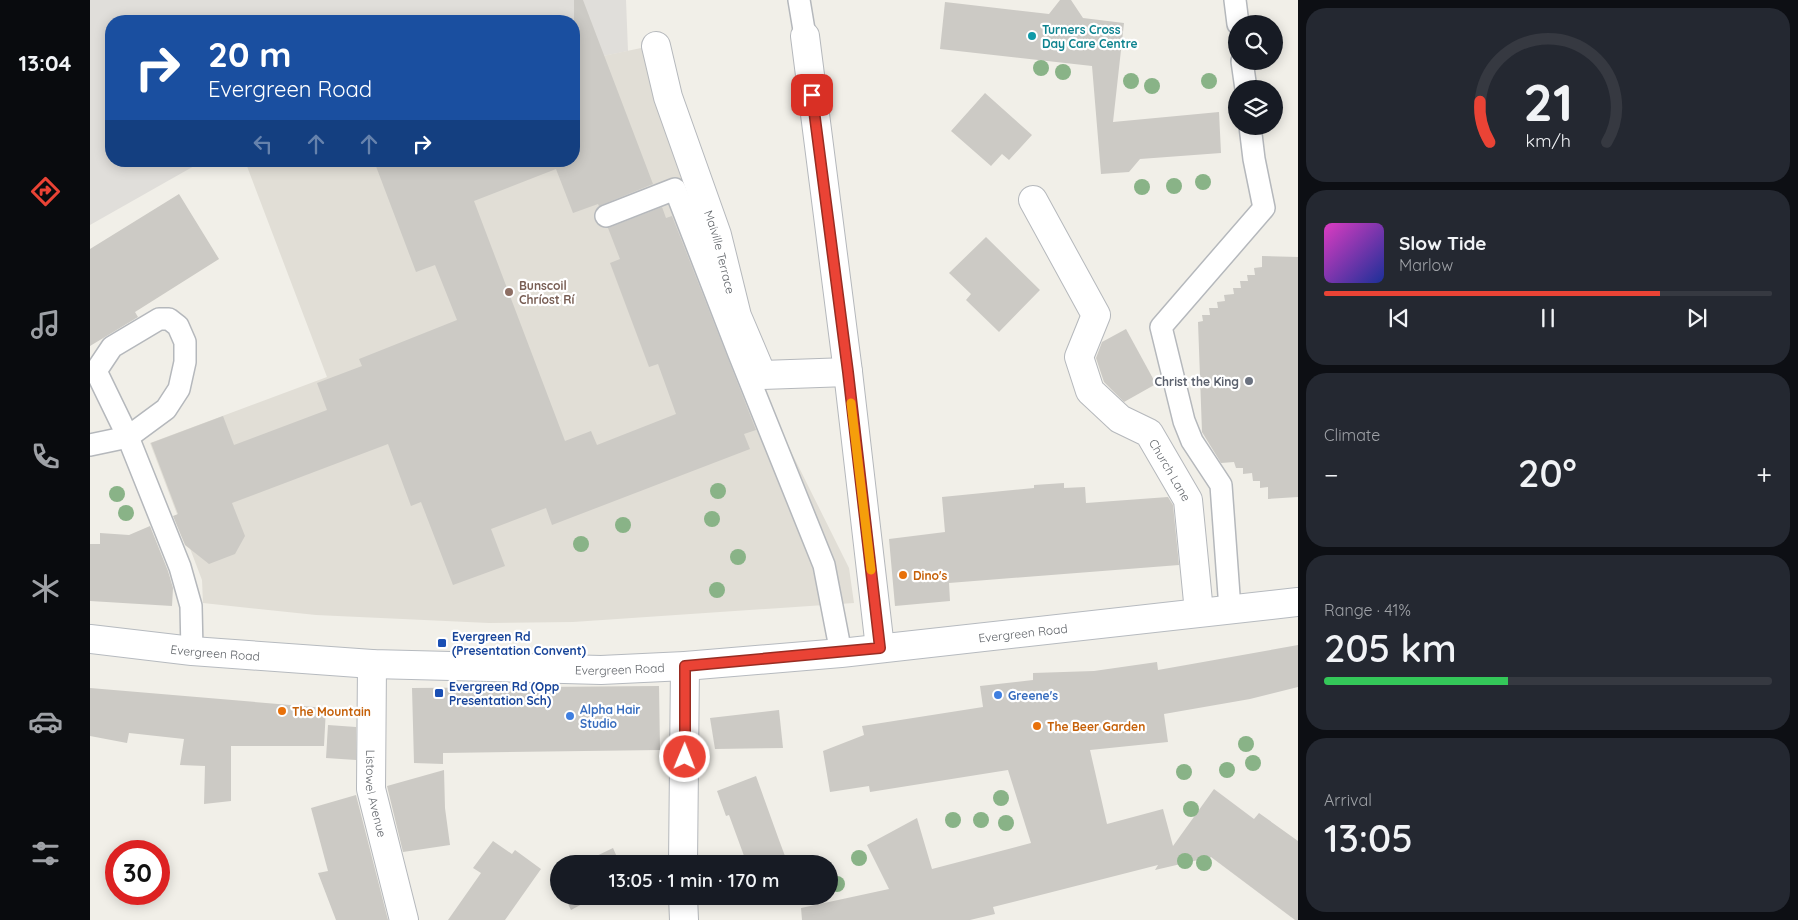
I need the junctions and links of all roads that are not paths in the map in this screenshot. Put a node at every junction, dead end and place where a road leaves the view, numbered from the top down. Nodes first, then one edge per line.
1 (799, 0) edge
2 (1235, 0) edge
3 (1237, 15) edge
4 (805, 36) joint
5 (656, 46) dead end
6 (1251, 135) edge
7 (1033, 200) dead end
8 (606, 216) dead end
9 (93, 371) edge
10 (848, 372) junction
11 (128, 436) junction
12 (90, 445) edge
13 (1298, 602) edge
14 (1230, 609) junction
15 (1199, 612) junction
16 (90, 639) edge
17 (880, 648) junction
18 (192, 651) junction
19 (841, 653) junction
20 (372, 664) junction
21 (685, 666) junction
22 (683, 855) edge
23 (683, 905) edge
24 (404, 920) edge
25 (684, 920) edge

1 - 4 lane
2 - 3 lane
4 - 10 street
5 - 10 street, Maiville Terrace
6 - 14 lane
7 - 15 street, Church Lane
8 - 19 lane
9 - 11 lane
9 - 11 lane
10 - 17 street
11 - 12 lane
11 - 18 lane
13 - 14 street, Evergreen Road
14 - 15 street, Evergreen Road
15 - 17 street, Evergreen Road
16 - 18 street, Evergreen Road
17 - 19 street, Evergreen Road
18 - 20 street, Evergreen Road
19 - 21 street, Evergreen Road
20 - 21 street, Evergreen Road
20 - 24 street, Listowel Avenue
21 - 22 street
23 - 25 street

